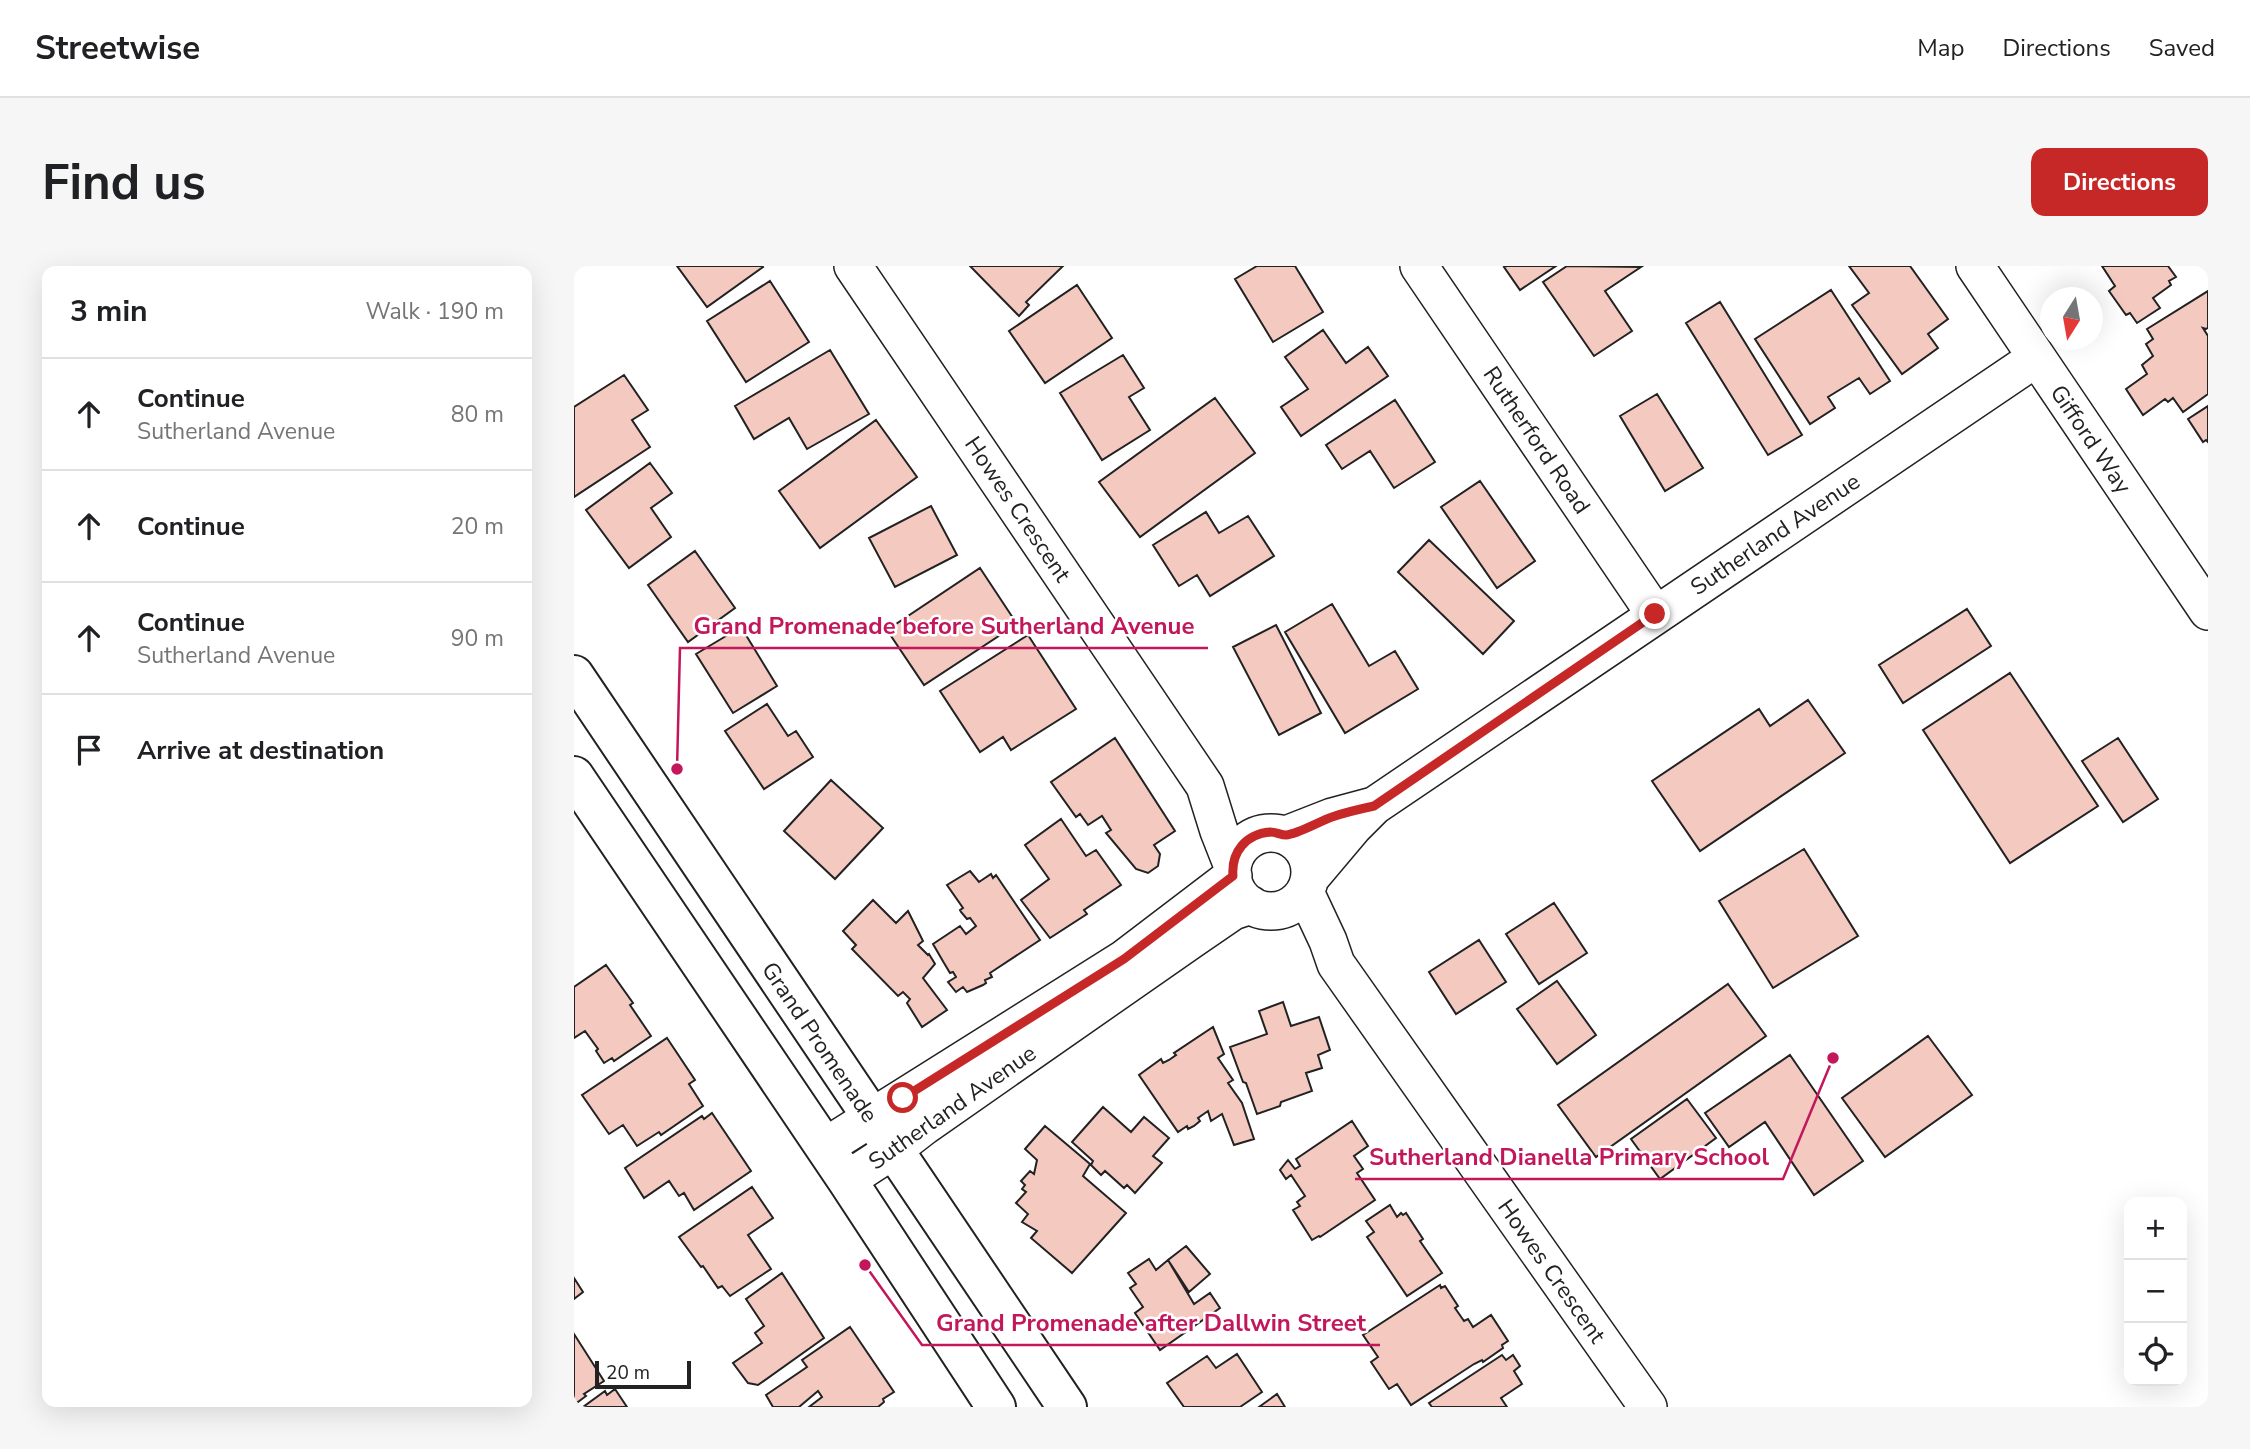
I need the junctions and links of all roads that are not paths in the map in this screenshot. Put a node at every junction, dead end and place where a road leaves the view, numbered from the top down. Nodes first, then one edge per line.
1 (853, 266) edge
2 (1419, 266) edge
3 (1975, 266) edge
4 (2036, 358) junction
5 (2208, 611) edge
6 (1655, 614) junction
7 (574, 675) edge
8 (627, 755) junction
9 (577, 780) edge
10 (1205, 786) junction
11 (1374, 806) junction
12 (1275, 834) junction
13 (1308, 885) junction
14 (1247, 889) junction
15 (1336, 964) junction
16 (1049, 1022) junction
17 (872, 1119) junction
18 (825, 1147) junction
19 (893, 1150) junction
20 (847, 1180) junction
21 (996, 1407) edge
22 (1067, 1407) edge
23 (1648, 1407) edge

1 - 10 street, Howes Crescent
2 - 6 street, Rutherford Road
3 - 4 street, Gifford Way
4 - 5 street, Gifford Way
4 - 6 street, Sutherland Avenue
6 - 11 street, Sutherland Avenue
7 - 8 main road, Grand Promenade
8 - 9 main road
8 - 17 main road, Grand Promenade
9 - 18 main road
10 - 12 street, Howes Crescent
10 - 14 street, Howes Crescent
11 - 12 street, Sutherland Avenue
11 - 13 street, Sutherland Avenue
12 - 13 street
12 - 14 street
13 - 14 street
13 - 15 street, Howes Crescent
14 - 15 street, Howes Crescent
14 - 16 street, Sutherland Avenue
15 - 23 street, Howes Crescent
16 - 17 street, Sutherland Avenue
16 - 19 street, Sutherland Avenue
17 - 18 street, Sutherland Avenue
17 - 19 main road, Grand Promenade
18 - 20 main road
19 - 20 street, Sutherland Avenue
19 - 22 main road, Grand Promenade
20 - 21 main road

